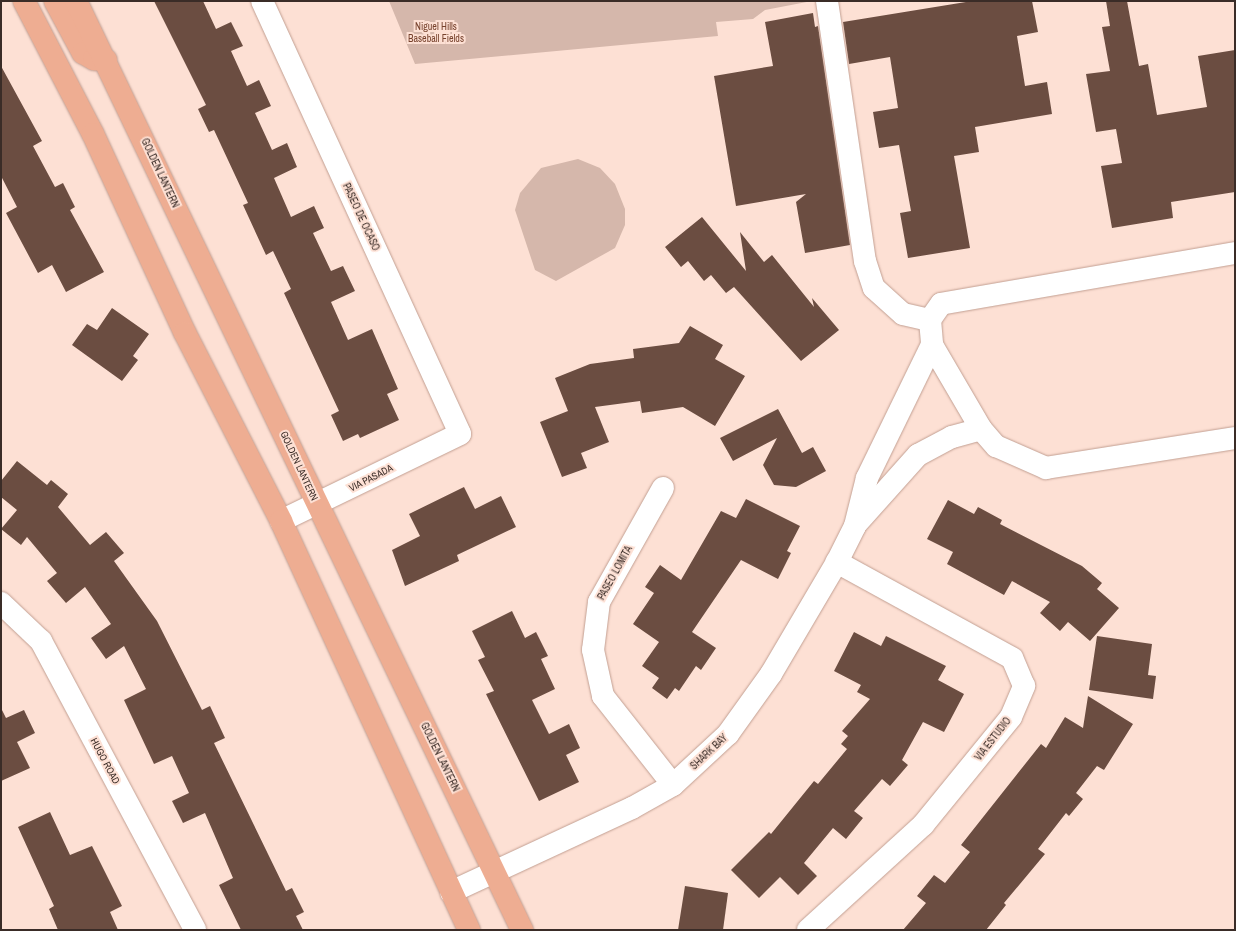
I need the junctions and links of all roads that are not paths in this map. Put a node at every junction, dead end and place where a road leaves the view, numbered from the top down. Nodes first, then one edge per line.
1 (24, 1) edge
2 (55, 1) edge
3 (76, 1) edge
4 (262, 1) edge
5 (827, 1) edge
6 (106, 60) junction
7 (1235, 253) edge
8 (930, 320) junction
9 (932, 345) junction
10 (981, 429) junction
11 (460, 434) joint
12 (1235, 438) edge
13 (663, 488) dead end
14 (318, 505) junction
15 (281, 521) junction
16 (854, 526) junction
17 (837, 562) junction
18 (1, 604) edge
19 (673, 785) junction
20 (497, 873) junction
21 (451, 892) junction
22 (195, 930) edge
23 (469, 930) edge
24 (522, 930) edge
25 (808, 930) edge

1 - 15 main road
2 - 6 main road
3 - 6 main road, GOLDEN LANTERN
4 - 11 street, PASEO DE OCASO
5 - 8 street
6 - 14 main road, GOLDEN LANTERN
7 - 8 street
8 - 9 street
9 - 10 street
9 - 16 street
10 - 12 street
10 - 16 street
11 - 14 street, VIA PASADA
13 - 19 street, PASEO LOMITA
14 - 15 street, VIA PASADA
14 - 20 main road, GOLDEN LANTERN
15 - 21 main road
16 - 17 street, SHARK BAY
17 - 19 street, SHARK BAY
17 - 25 street, VIA ESTUDIO
18 - 22 street, HUGO ROAD
19 - 20 street, SHARK BAY
20 - 21 street, SHARK BAY
20 - 24 main road, GOLDEN LANTERN
21 - 23 main road

